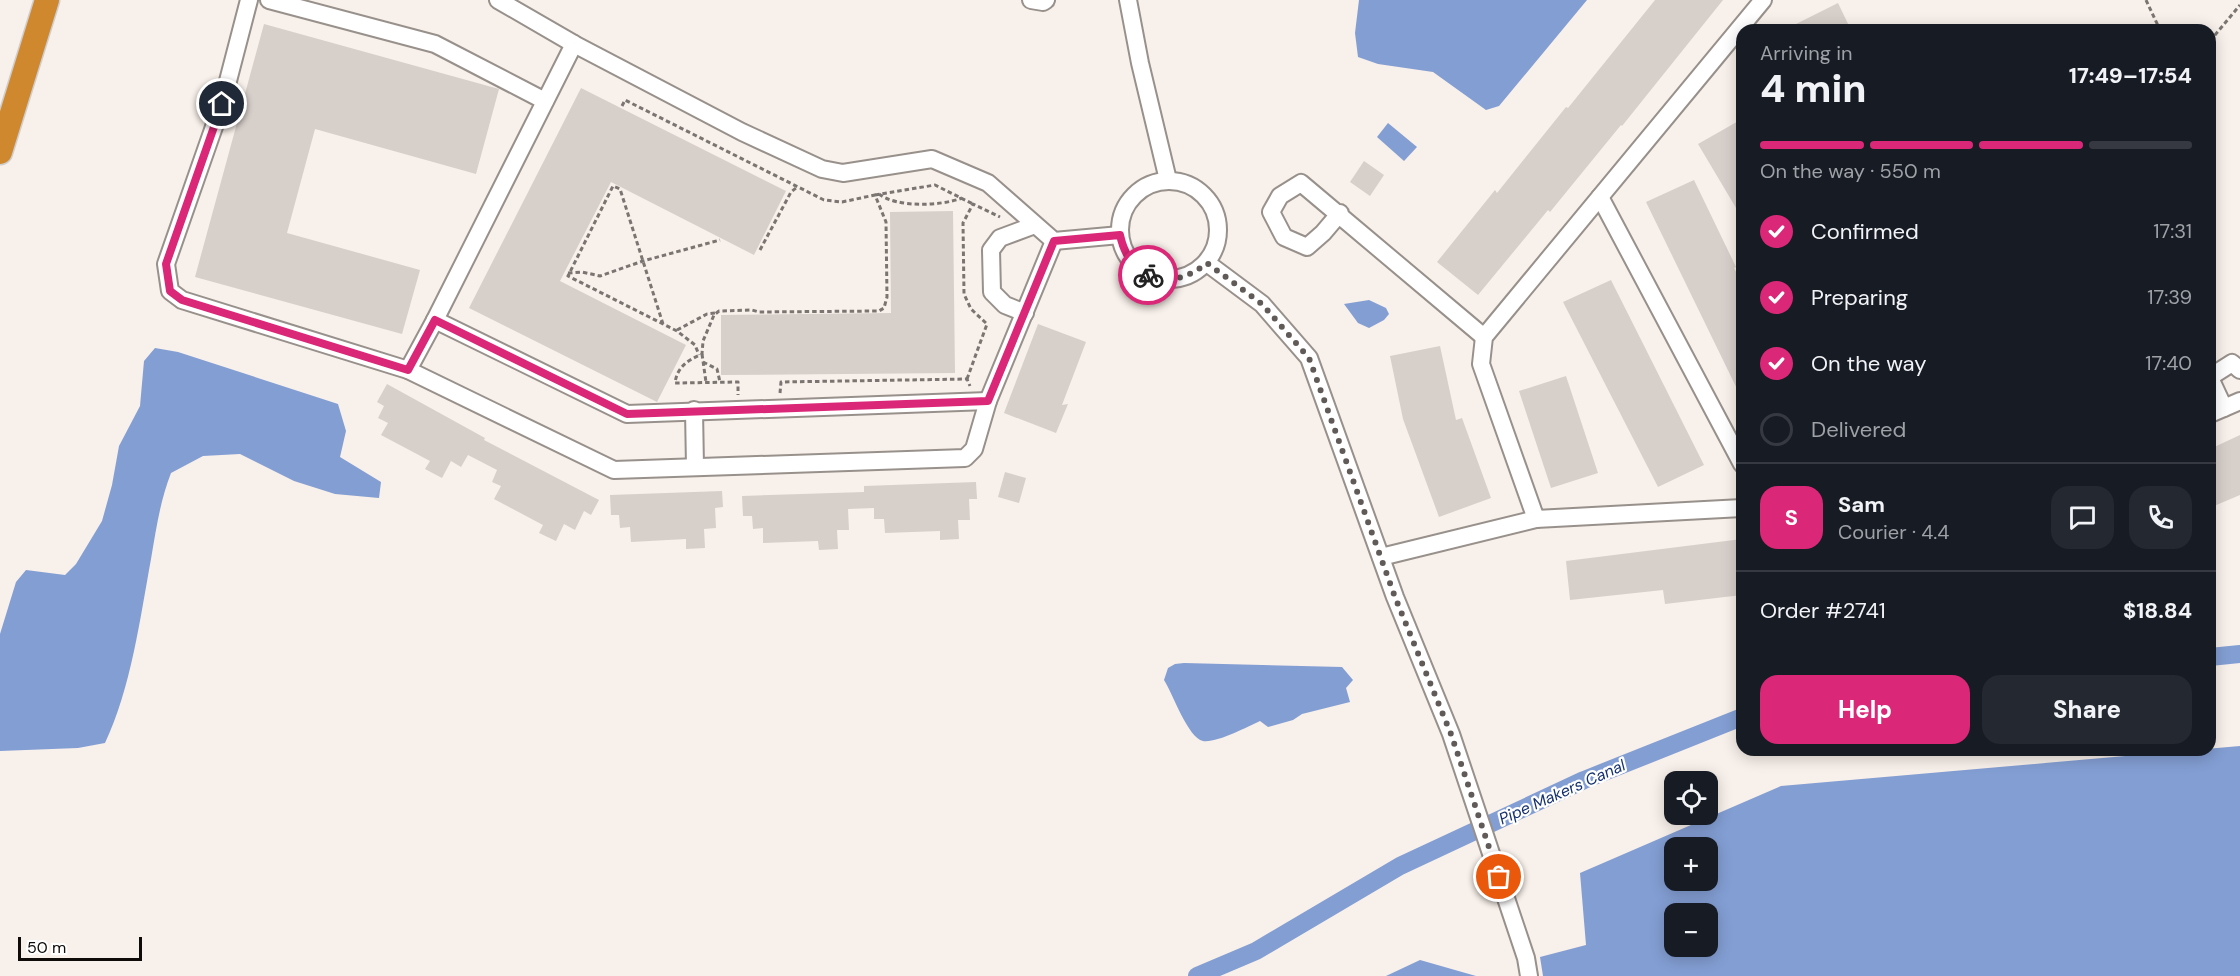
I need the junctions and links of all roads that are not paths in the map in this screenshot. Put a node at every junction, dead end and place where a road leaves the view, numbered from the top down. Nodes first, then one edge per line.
1 (47, 0) edge
2 (249, 0) edge
3 (269, 0) edge
4 (498, 0) edge
5 (1031, 0) edge
6 (1046, 0) edge
7 (1128, 0) edge
8 (1763, 0) edge
9 (1747, 24) edge
10 (1736, 39) edge
11 (574, 44) junction
12 (545, 101) junction
13 (0, 152) edge
14 (1168, 180) junction
15 (1600, 197) junction
16 (1340, 213) dead end
17 (1035, 225) junction
18 (1120, 235) junction
19 (1054, 241) junction
20 (1207, 263) junction
21 (1025, 313) junction
22 (435, 320) junction
23 (1484, 337) junction
24 (408, 370) junction
25 (2240, 370) edge
26 (2216, 373) edge
27 (982, 401) junction
28 (2240, 401) edge
29 (694, 410) junction
30 (2217, 411) edge
31 (1736, 453) edge
32 (695, 467) junction
33 (1736, 508) edge
34 (1536, 519) junction
35 (1381, 557) junction
36 (1529, 976) edge

1 - 13 highway
2 - 24 street
3 - 12 street
4 - 11 street
5 - 6 street
7 - 14 street
8 - 9 street
10 - 15 street
11 - 12 street
11 - 17 street
12 - 22 street
14 - 18 street
14 - 20 street
15 - 23 street
15 - 31 street
16 - 23 street
17 - 19 street
17 - 21 street
18 - 19 street
18 - 20 street
19 - 21 street
20 - 35 street
21 - 27 street
22 - 24 street
22 - 29 street
23 - 34 street
24 - 32 street
25 - 26 street
27 - 29 street
27 - 32 street
28 - 30 street
29 - 32 street
33 - 34 street
34 - 35 street
35 - 36 street

